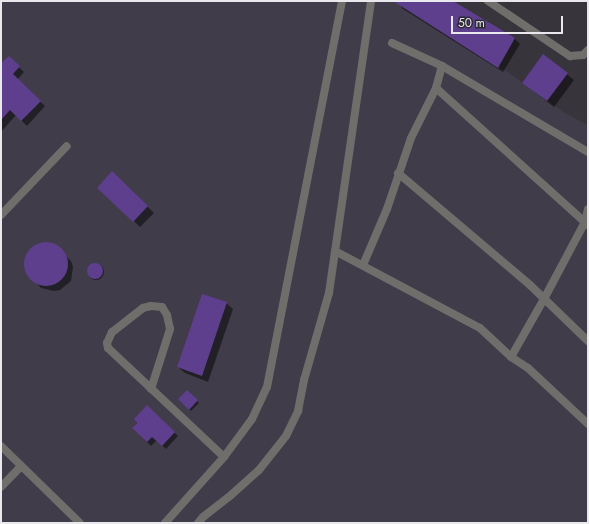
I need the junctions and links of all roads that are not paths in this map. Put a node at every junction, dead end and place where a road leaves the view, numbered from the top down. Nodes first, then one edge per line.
1 (342, 1) edge
2 (371, 1) edge
3 (488, 1) edge
4 (392, 43) dead end
5 (588, 50) edge
6 (442, 66) junction
7 (436, 88) junction
8 (67, 146) dead end
9 (588, 152) edge
10 (398, 173) junction
11 (588, 209) edge
12 (1, 215) edge
13 (586, 223) edge
14 (335, 251) junction
15 (363, 265) junction
16 (544, 299) junction
17 (588, 341) edge
18 (511, 357) junction
19 (151, 389) junction
20 (588, 424) edge
21 (1, 446) edge
22 (224, 457) junction
23 (21, 466) junction
24 (1, 487) edge
25 (80, 523) edge
26 (165, 523) edge
27 (198, 523) edge

1 - 22 lane
2 - 14 lane
3 - 5 lane
4 - 6 lane
6 - 7 lane
6 - 9 lane
7 - 10 lane
7 - 13 lane
8 - 12 lane
10 - 15 lane
10 - 16 lane
11 - 13 lane
13 - 16 lane
14 - 15 lane
14 - 27 lane
15 - 18 lane
16 - 17 lane
16 - 18 lane
18 - 20 lane
19 - 19 lane
19 - 22 lane
21 - 23 lane
22 - 26 lane
23 - 24 lane
23 - 25 lane

